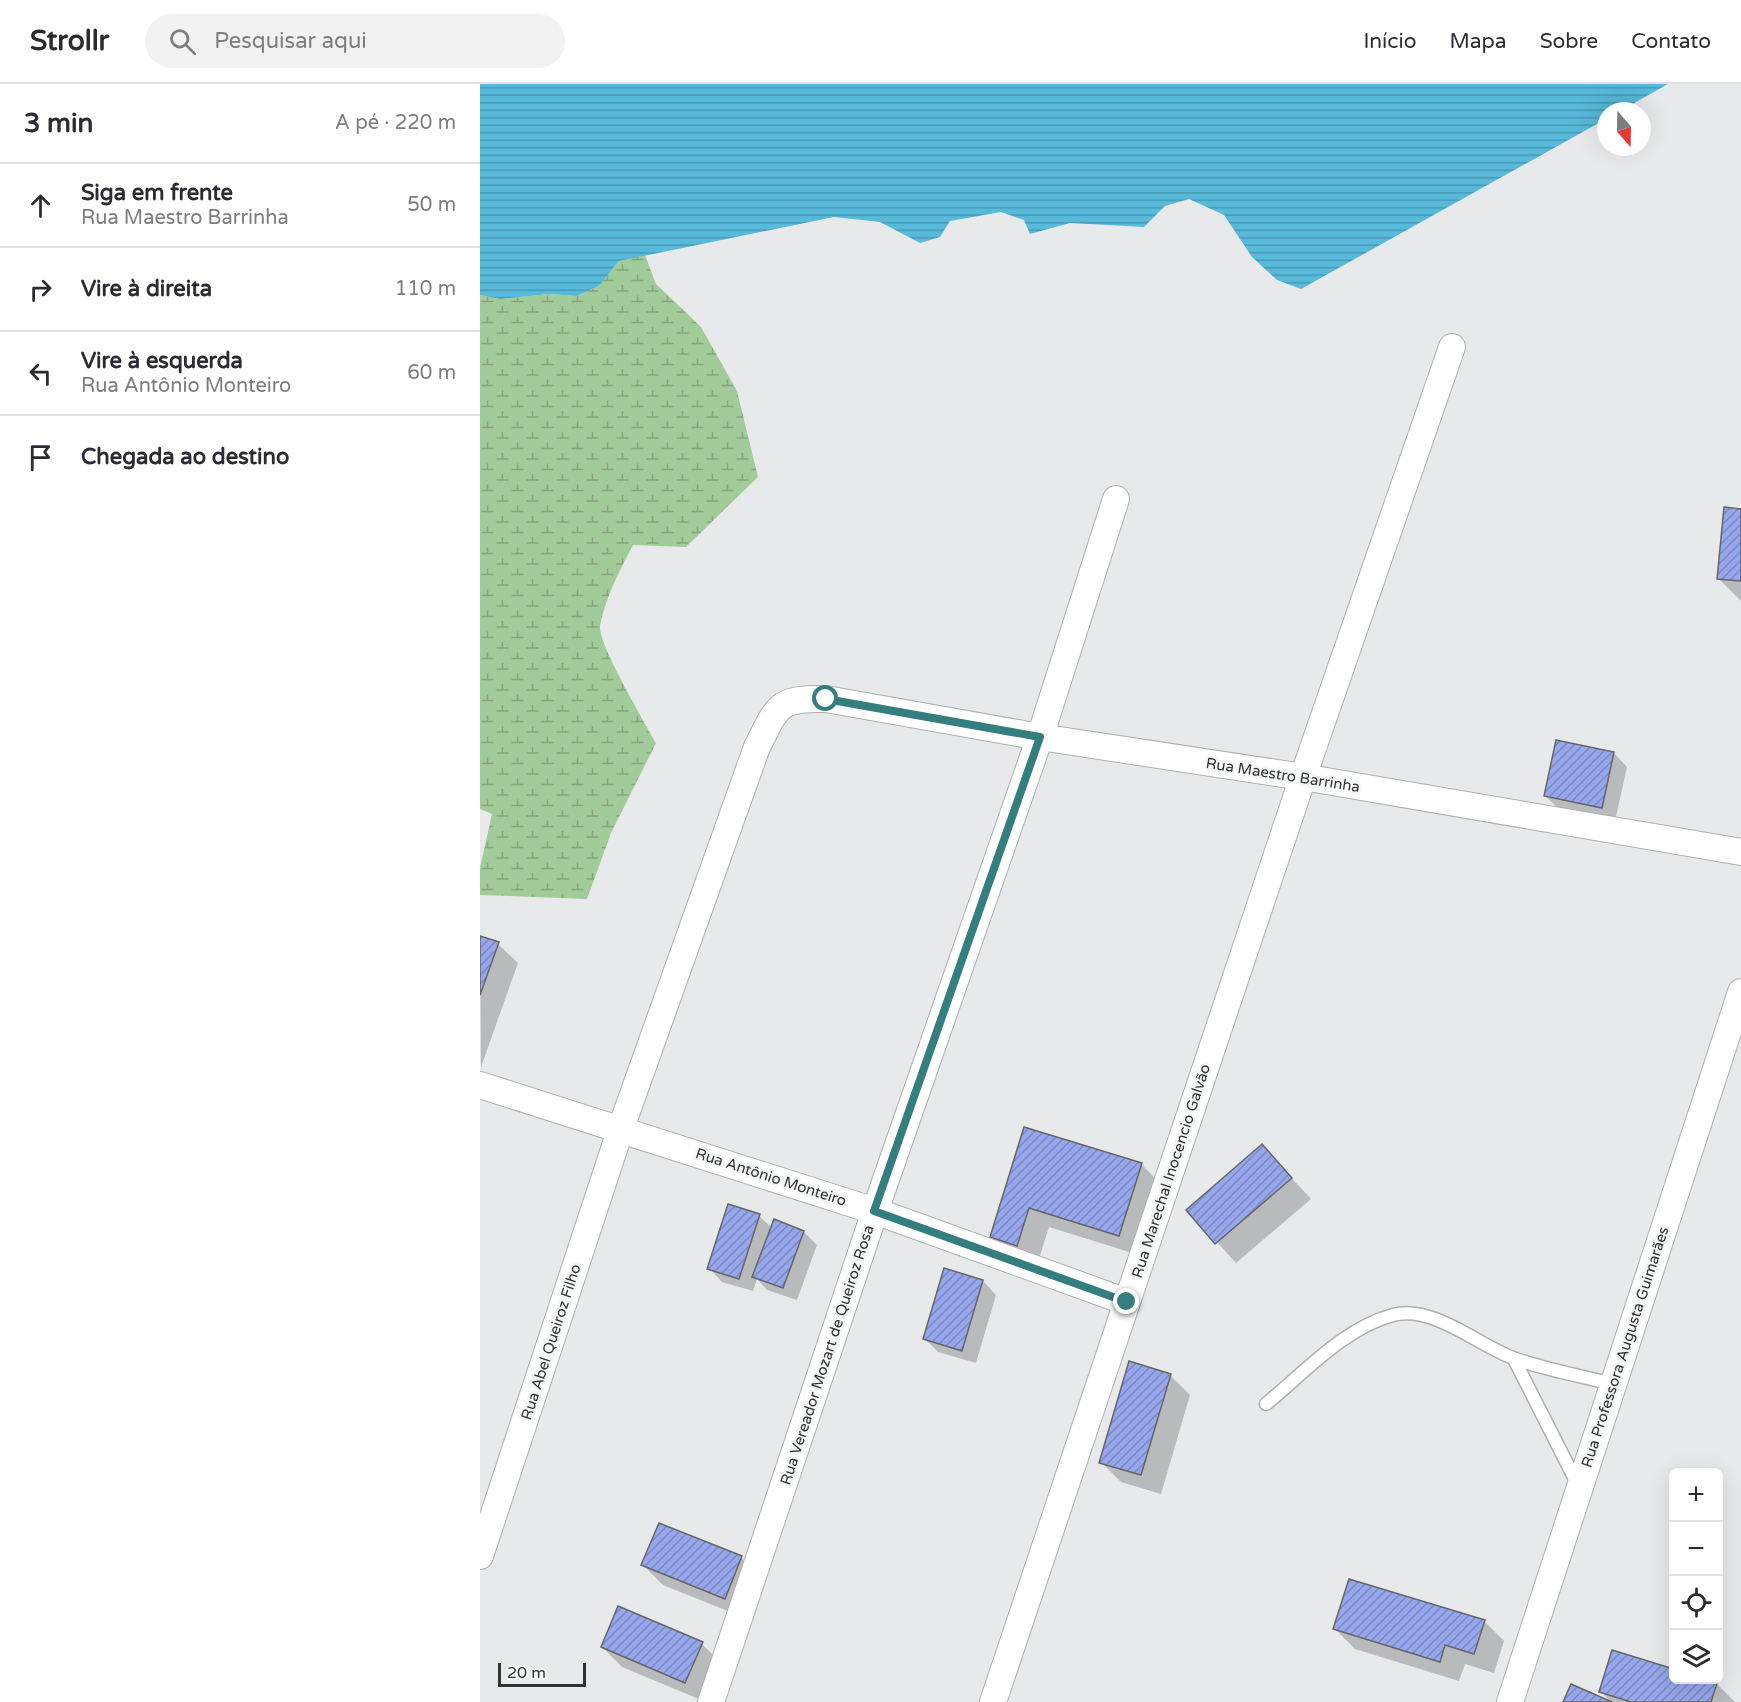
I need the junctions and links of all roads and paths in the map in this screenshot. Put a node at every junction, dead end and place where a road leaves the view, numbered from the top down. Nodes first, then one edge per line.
1 (1452, 347) dead end
2 (1116, 499) dead end
3 (826, 699) joint
4 (1040, 737) junction
5 (1303, 777) junction
6 (1741, 852) edge
7 (1741, 992) edge
8 (480, 1085) edge
9 (621, 1128) junction
10 (874, 1211) junction
11 (1127, 1302) junction
12 (1514, 1359) junction
13 (1613, 1384) junction
14 (1266, 1404) dead end
15 (1580, 1488) junction
16 (480, 1556) edge
17 (711, 1702) edge
18 (993, 1702) edge
19 (1510, 1702) edge

1 - 5 street, Rua Marechal Inocencio Galvão
2 - 4 street, Rua Vereador Mozart de Queiroz Rosa
3 - 4 street, Rua Maestro Barrinha
3 - 9 street, Rua Abel Queiroz Filho
4 - 5 street, Rua Maestro Barrinha
4 - 10 street, Rua Vereador Mozart de Queiroz Rosa
5 - 6 street, Rua Maestro Barrinha
5 - 11 street, Rua Marechal Inocencio Galvão
7 - 13 street, Rua Professora Augusta Guimarães
8 - 9 street, Rua Antônio Monteiro
9 - 10 street, Rua Antônio Monteiro
9 - 16 street, Rua Abel Queiroz Filho
10 - 11 street, Rua Antônio Monteiro
10 - 17 street, Rua Vereador Mozart de Queiroz Rosa
11 - 18 street, Rua Marechal Inocencio Galvão
12 - 13 lane
12 - 14 lane
12 - 15 lane
13 - 15 street, Rua Professora Augusta Guimarães
15 - 19 street, Rua Professora Augusta Guimarães

